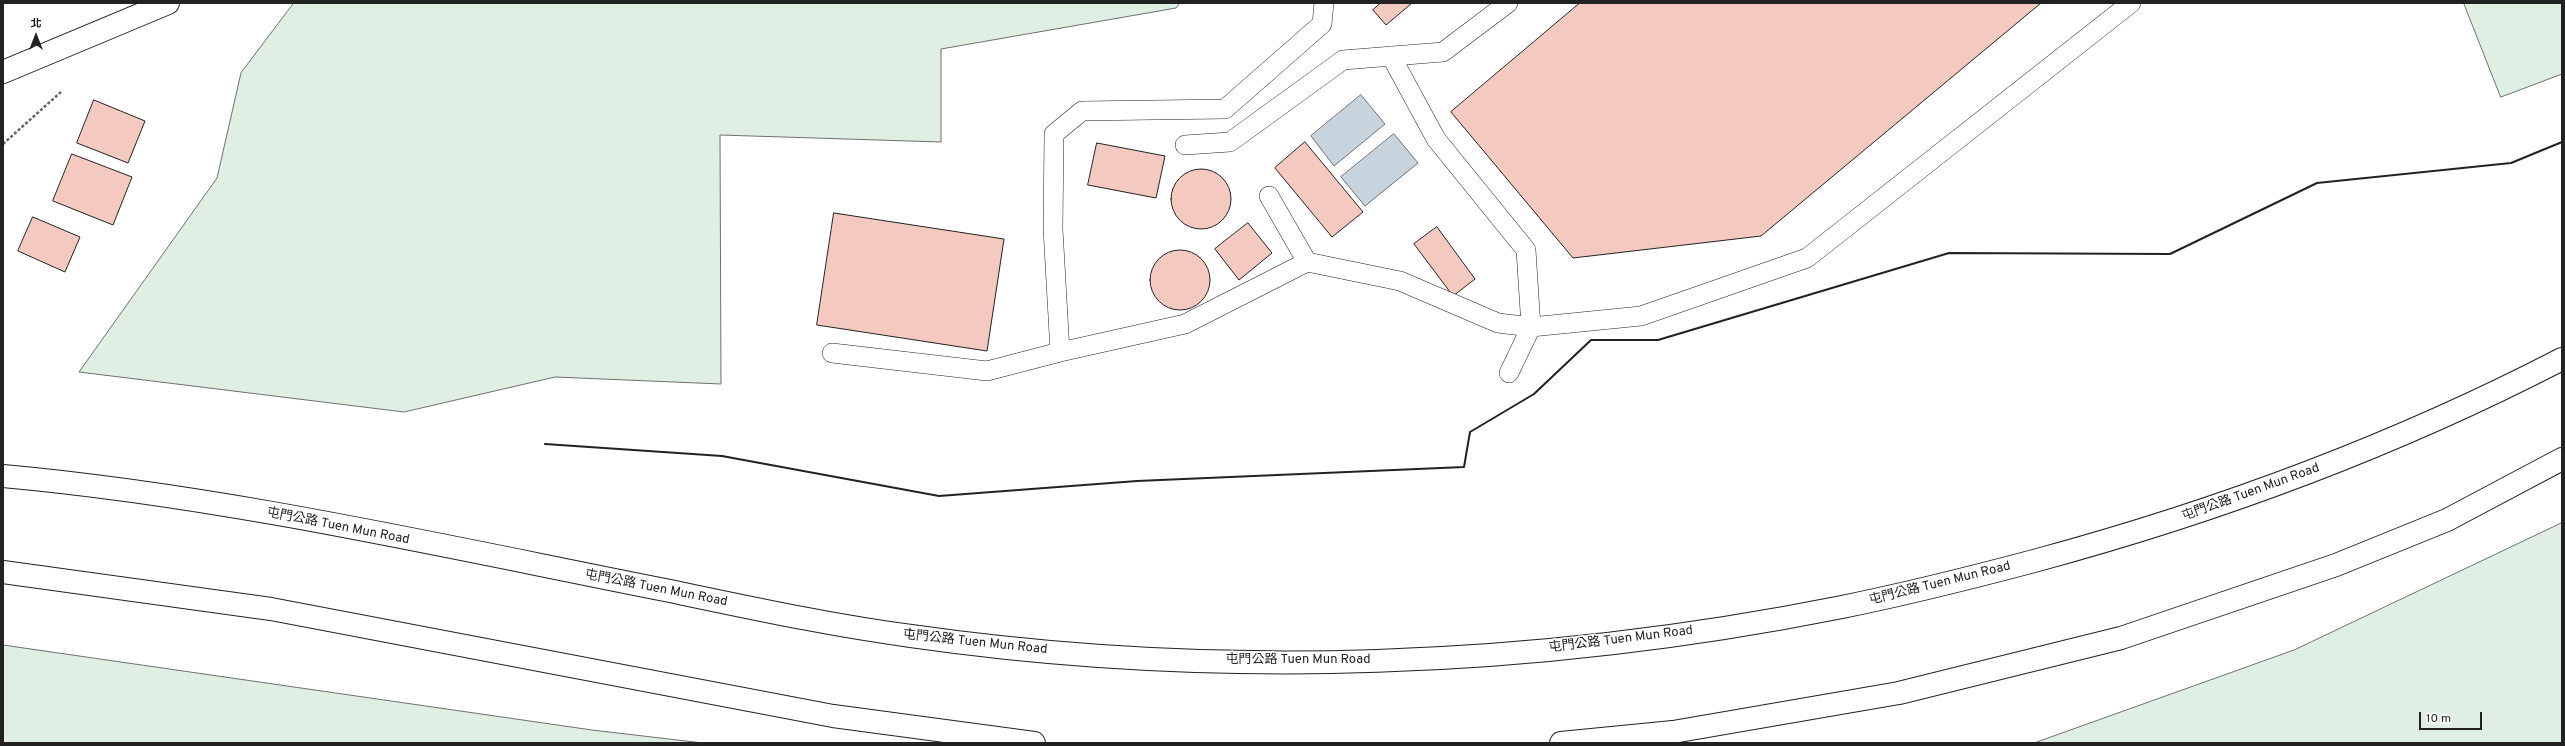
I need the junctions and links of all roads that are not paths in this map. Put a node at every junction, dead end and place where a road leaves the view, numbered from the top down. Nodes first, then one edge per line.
1 (168, 3) edge
2 (1324, 3) edge
3 (1508, 3) edge
4 (2131, 3) edge
5 (1391, 56) junction
6 (3, 72) edge
7 (1185, 145) dead end
8 (1269, 196) dead end
9 (1307, 262) junction
10 (1531, 327) junction
11 (1060, 352) junction
12 (832, 353) dead end
13 (2562, 359) edge
14 (1509, 373) dead end
15 (2562, 459) edge
16 (3, 476) edge
17 (3, 572) edge
18 (1034, 743) edge
19 (1562, 743) edge

1 - 6 main road
2 - 11 lane
3 - 5 lane
4 - 10 lane
5 - 7 lane
5 - 10 lane
8 - 9 lane
9 - 10 lane
9 - 11 lane
10 - 14 lane
11 - 12 lane
13 - 16 main road, 屯門公路 Tuen Mun Road
15 - 19 main road
17 - 18 main road

